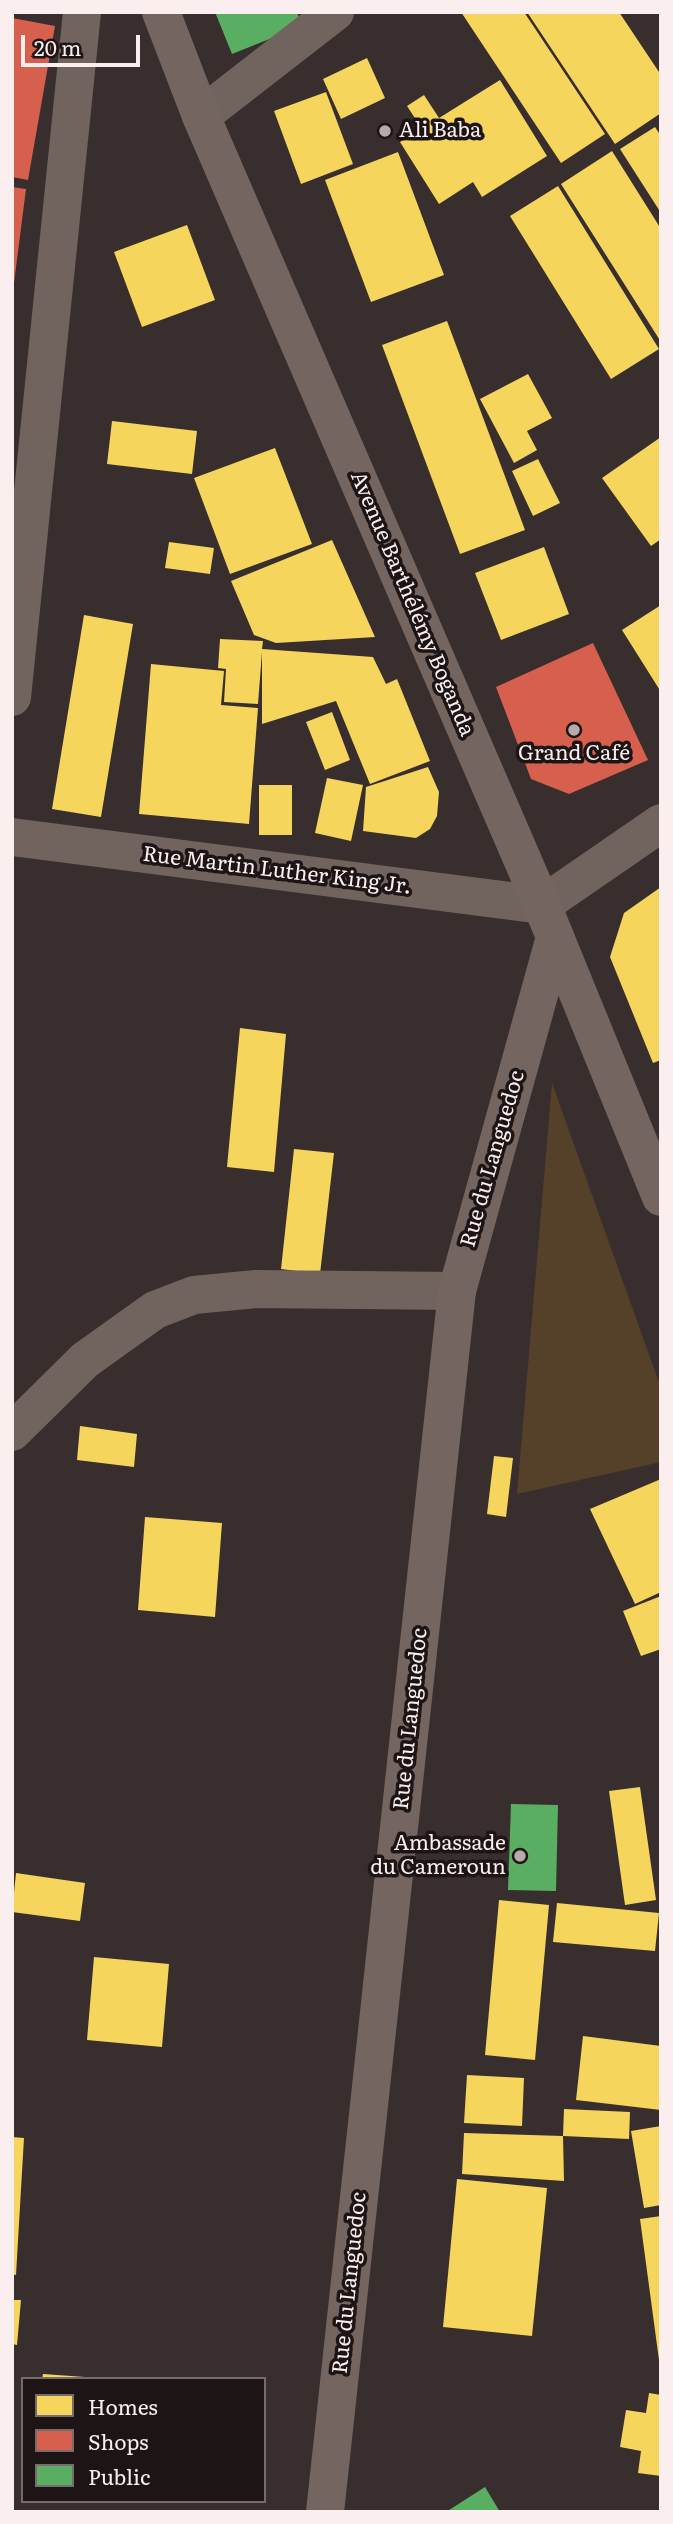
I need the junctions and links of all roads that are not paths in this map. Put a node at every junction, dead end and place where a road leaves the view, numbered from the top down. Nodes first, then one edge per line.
1 (82, 12) edge
2 (162, 12) edge
3 (335, 12) edge
4 (201, 116) junction
5 (12, 696) edge
6 (661, 823) edge
7 (12, 836) edge
8 (548, 921) junction
9 (661, 1197) edge
10 (457, 1291) junction
11 (12, 1432) edge
12 (325, 2512) edge

1 - 5 street
2 - 4 street, Avenue Barthélémy Boganda
3 - 4 street
4 - 8 street, Avenue Barthélémy Boganda
6 - 8 street
7 - 8 street, Rue Martin Luther King Jr.
8 - 9 street, Avenue Barthélémy Boganda
8 - 10 street, Rue du Languedoc
10 - 11 street
10 - 12 street, Rue du Languedoc

